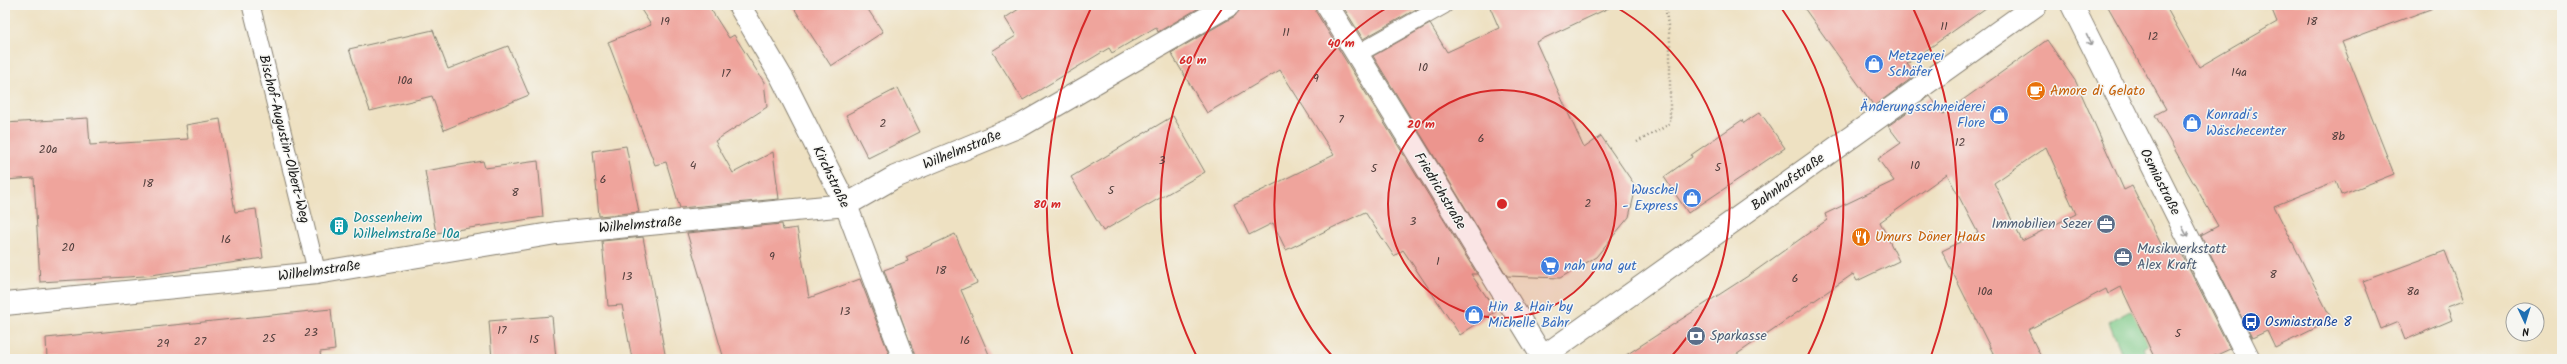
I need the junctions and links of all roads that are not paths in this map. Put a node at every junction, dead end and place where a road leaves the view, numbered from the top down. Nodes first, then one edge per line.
1 (251, 5) edge
2 (739, 5) edge
3 (1229, 5) edge
4 (1326, 5) edge
5 (1444, 5) edge
6 (2036, 5) edge
7 (2072, 5) edge
8 (1357, 54) junction
9 (846, 205) junction
10 (317, 273) junction
11 (5, 304) edge
12 (1541, 358) edge
13 (904, 359) edge
14 (2249, 359) edge

1 - 10 lane, Bischof-Augustin-Olbert-Weg
2 - 9 street, Kirchstraße
3 - 9 street, Wilhelmstraße
4 - 8 street, Friedrichstraße
5 - 8 lane
6 - 12 street, Bahnhofstraße
7 -> 14 street, Osmiastraße
8 - 12 street, Friedrichstraße
9 - 10 street, Wilhelmstraße
9 - 13 street, Kirchstraße
10 - 11 street, Wilhelmstraße

